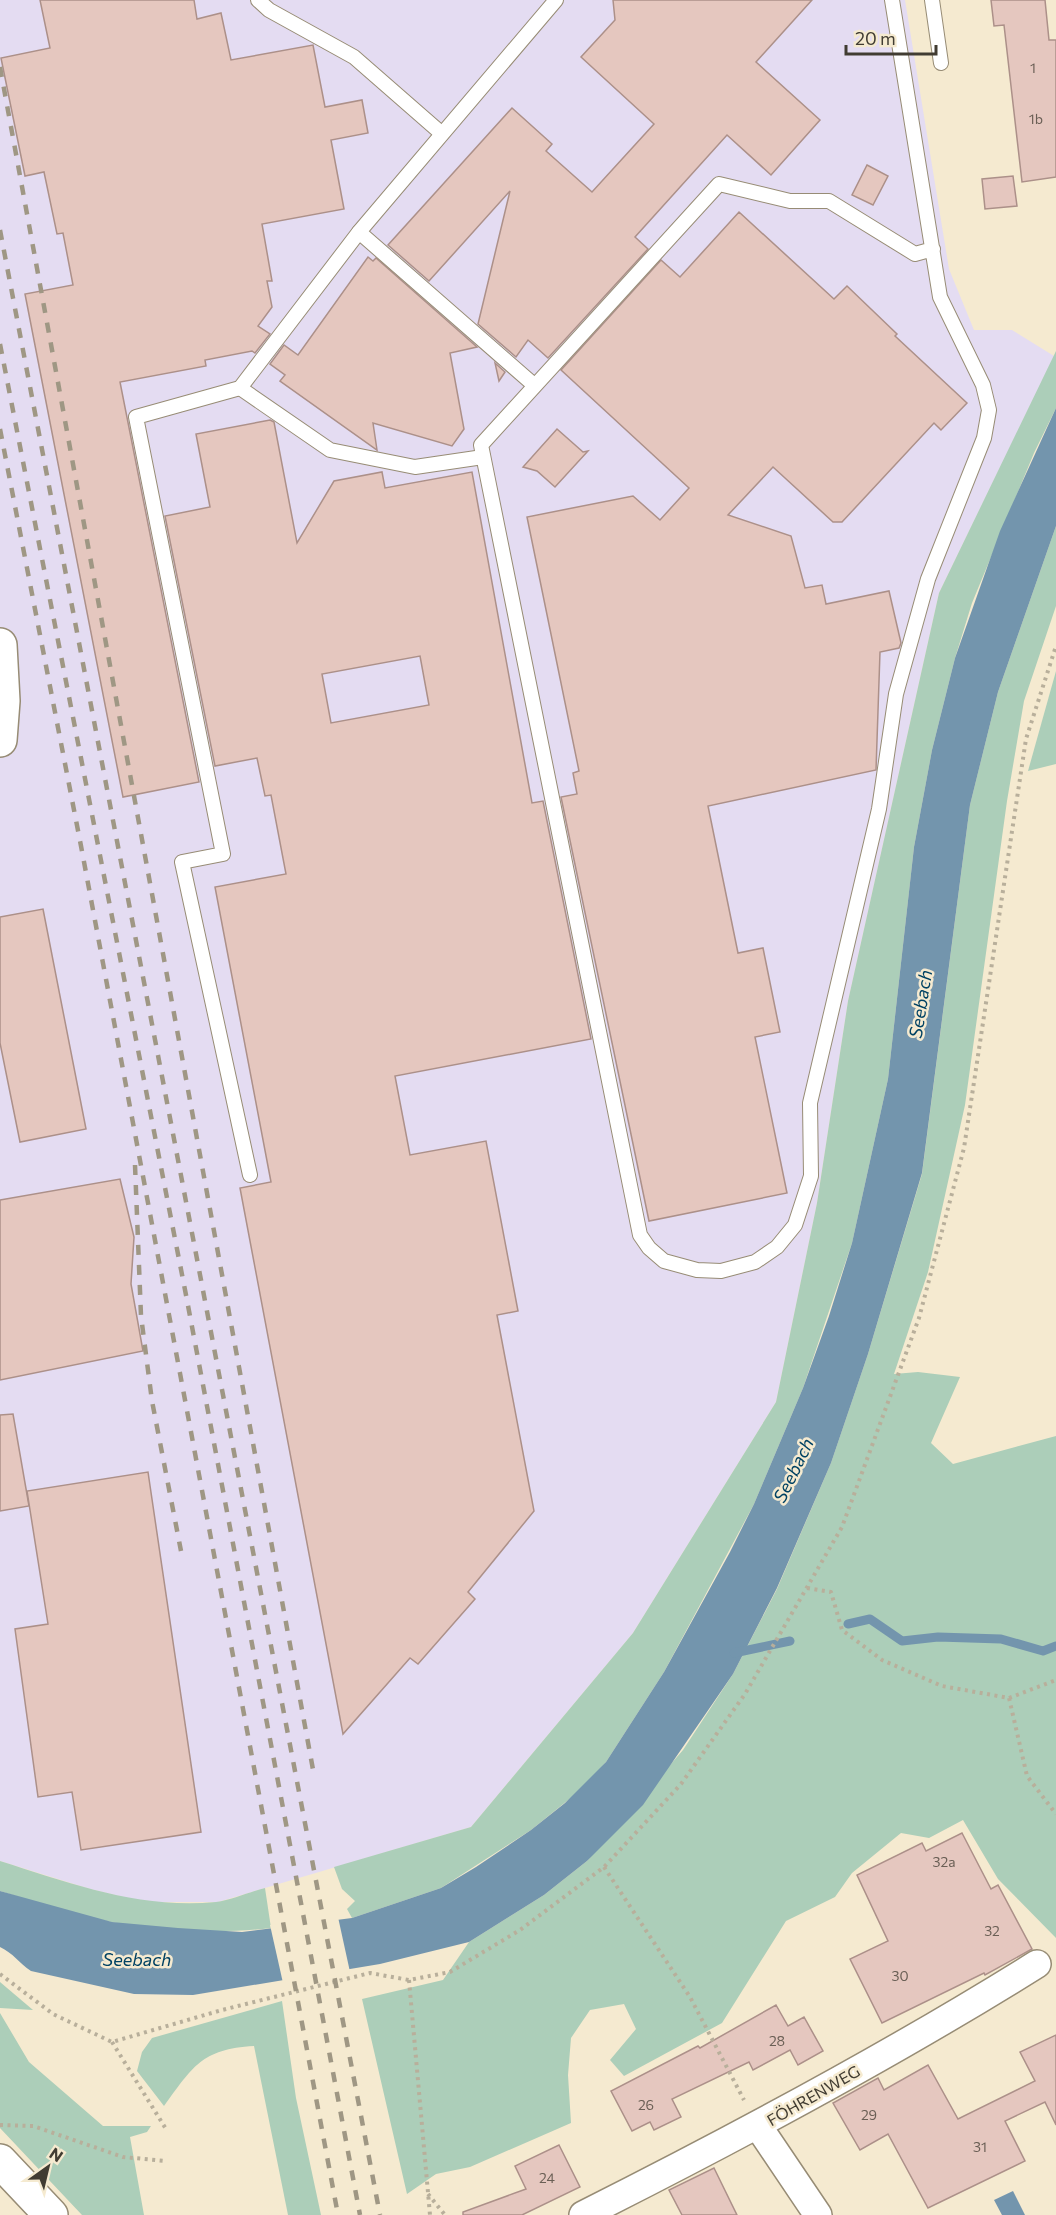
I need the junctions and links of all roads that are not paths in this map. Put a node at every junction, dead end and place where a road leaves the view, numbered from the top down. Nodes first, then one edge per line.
1 (258, 0) edge
2 (556, 0) edge
3 (892, 0) edge
4 (932, 0) edge
5 (941, 63) dead end
6 (441, 133) junction
7 (359, 232) junction
8 (933, 249) junction
9 (534, 386) junction
10 (240, 388) junction
11 (483, 457) junction
12 (0, 645) edge
13 (0, 740) edge
14 (250, 1175) dead end
15 (1037, 1964) dead end
16 (758, 2126) junction
17 (0, 2161) edge
18 (51, 2215) edge
19 (583, 2215) edge
20 (818, 2215) edge

1 - 6 lane
2 - 6 lane
3 - 8 lane
4 - 5 lane
6 - 7 lane
7 - 9 lane
7 - 10 lane
8 - 9 lane
8 - 11 lane
9 - 11 lane
10 - 11 lane
10 - 14 lane
12 - 13 street
15 - 16 street, FÖHRENWEG
16 - 19 street, FÖHRENWEG
16 - 20 street
17 - 18 street

